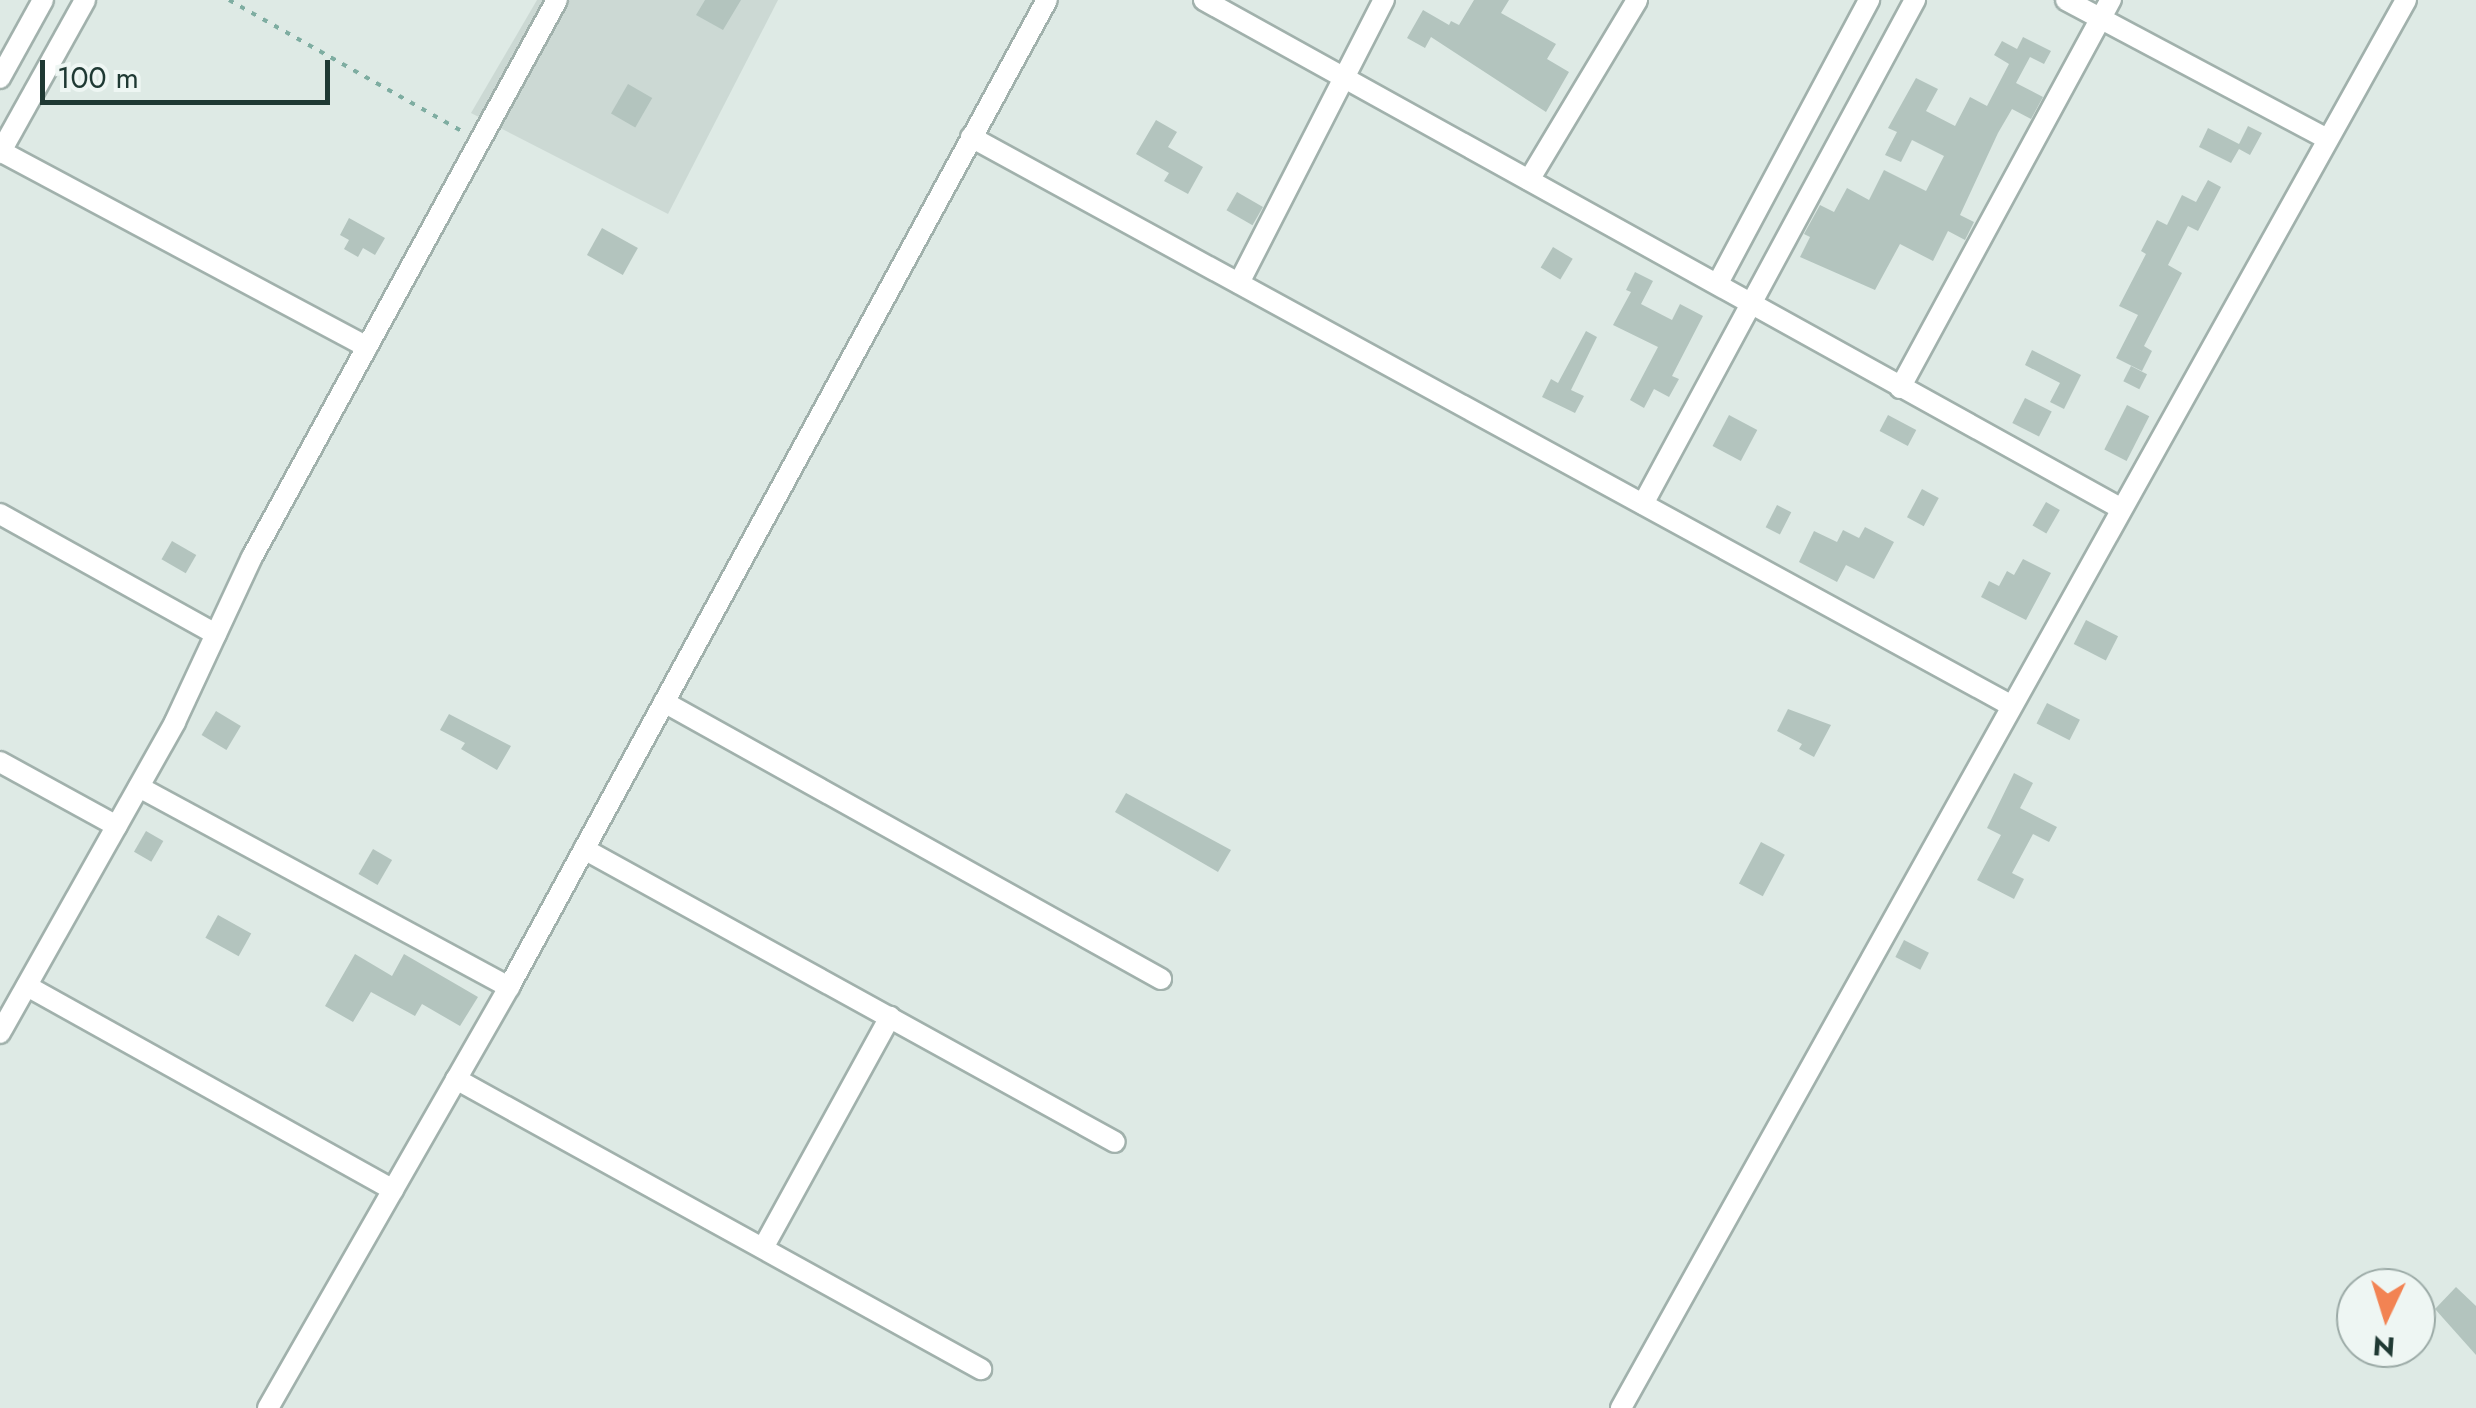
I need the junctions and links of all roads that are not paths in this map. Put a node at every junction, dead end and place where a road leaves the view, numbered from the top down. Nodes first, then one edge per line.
1 (43, 0) edge
2 (85, 0) edge
3 (557, 0) edge
4 (1047, 0) edge
5 (1204, 0) edge
6 (1384, 0) edge
7 (1637, 0) edge
8 (1869, 0) edge
9 (1915, 0) edge
10 (2066, 0) edge
11 (2111, 0) edge
12 (2406, 0) edge
13 (2100, 20) junction
14 (0, 78) edge
15 (1344, 78) junction
16 (972, 136) junction
17 (2326, 138) junction
18 (0, 152) edge
19 (1530, 180) junction
20 (1239, 283) junction
21 (1718, 283) junction
22 (1750, 306) junction
23 (367, 347) junction
24 (1900, 388) junction
25 (1643, 504) junction
26 (2120, 508) junction
27 (0, 514) edge
28 (216, 634) junction
29 (664, 702) junction
30 (2010, 705) junction
31 (0, 762) edge
32 (138, 787) junction
33 (117, 826) junction
34 (584, 848) junction
35 (1161, 979) dead end
36 (27, 986) junction
37 (509, 987) junction
38 (890, 1018) junction
39 (1, 1030) edge
40 (456, 1080) junction
41 (1115, 1142) dead end
42 (393, 1190) junction
43 (763, 1248) junction
44 (981, 1369) dead end
45 (268, 1407) edge
46 (1621, 1408) edge

1 - 14 street
2 - 18 street
3 - 23 street
4 - 16 street
5 - 15 street
6 - 15 street
7 - 19 street
8 - 21 street
9 - 22 street
10 - 13 street
11 - 13 street
12 - 17 street
13 - 17 street
13 - 24 street
15 - 19 street
15 - 20 street
16 - 20 street
16 - 29 street
17 - 26 street
18 - 23 street
19 - 21 street
20 - 25 street
21 - 22 street
22 - 24 street
22 - 25 street
23 - 28 street
24 - 26 street
25 - 30 street
26 - 30 street
27 - 28 street
28 - 32 street
29 - 34 street
29 - 35 street
30 - 46 street
31 - 33 street
32 - 33 street
32 - 37 street
33 - 36 street
34 - 37 street
34 - 38 street
36 - 39 street
36 - 42 street
37 - 40 street
38 - 41 street
38 - 43 street
40 - 42 street
40 - 43 street
42 - 45 street
43 - 44 street

